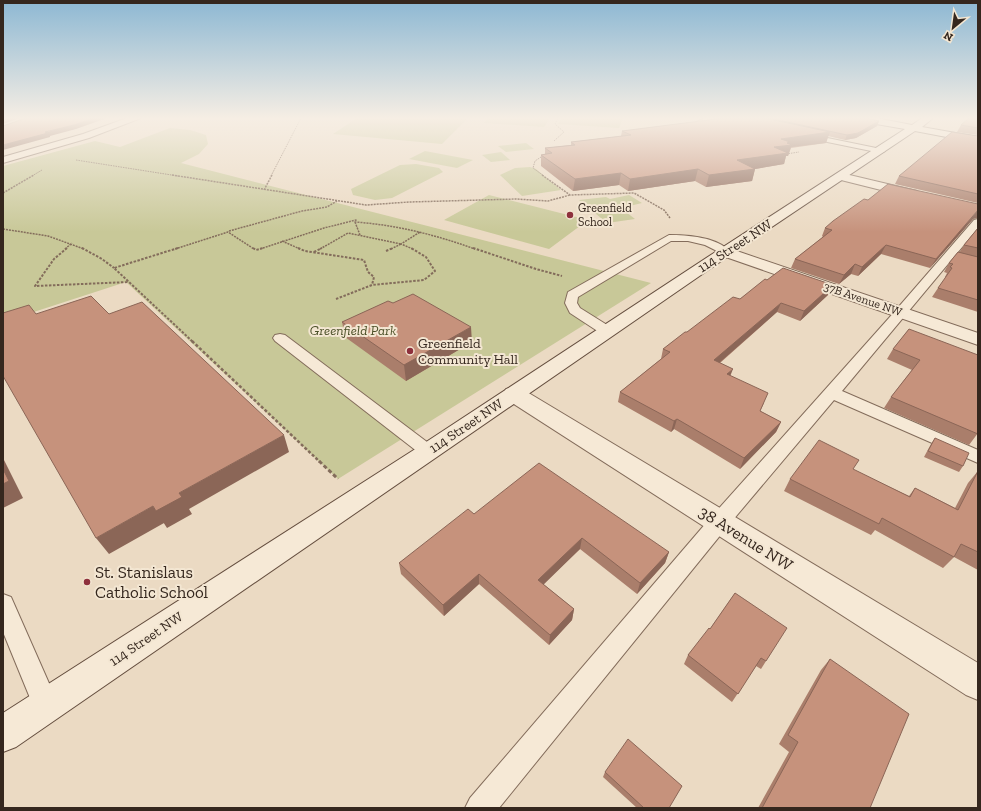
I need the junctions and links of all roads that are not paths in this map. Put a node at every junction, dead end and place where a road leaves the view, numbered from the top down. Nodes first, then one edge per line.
1 (17, 156) edge
2 (874, 156) edge
3 (3, 160) edge
4 (841, 177) junction
5 (924, 196) edge
6 (978, 222) edge
7 (725, 252) junction
8 (901, 312) junction
9 (607, 331) junction
10 (280, 338) dead end
11 (978, 339) edge
12 (832, 393) junction
13 (514, 394) junction
14 (429, 452) junction
15 (978, 457) edge
16 (720, 521) junction
17 (3, 604) edge
18 (978, 683) edge
19 (46, 706) junction
20 (3, 734) edge
21 (480, 808) edge

1 - 3 street
2 - 4 street, 114 Street NW
4 - 5 street
4 - 7 street, 114 Street NW
6 - 8 lane
7 - 8 street, 37B Avenue NW
7 - 9 street, 114 Street NW
7 - 9 lane
8 - 11 street, 37B Avenue NW
8 - 12 lane
9 - 13 street, 114 Street NW
10 - 14 lane
12 - 15 lane
12 - 16 lane
13 - 14 street, 114 Street NW
13 - 16 street, 38 Avenue NW
14 - 19 street, 114 Street NW
16 - 18 street, 38 Avenue NW
16 - 21 lane
17 - 19 lane
19 - 20 street, 114 Street NW

